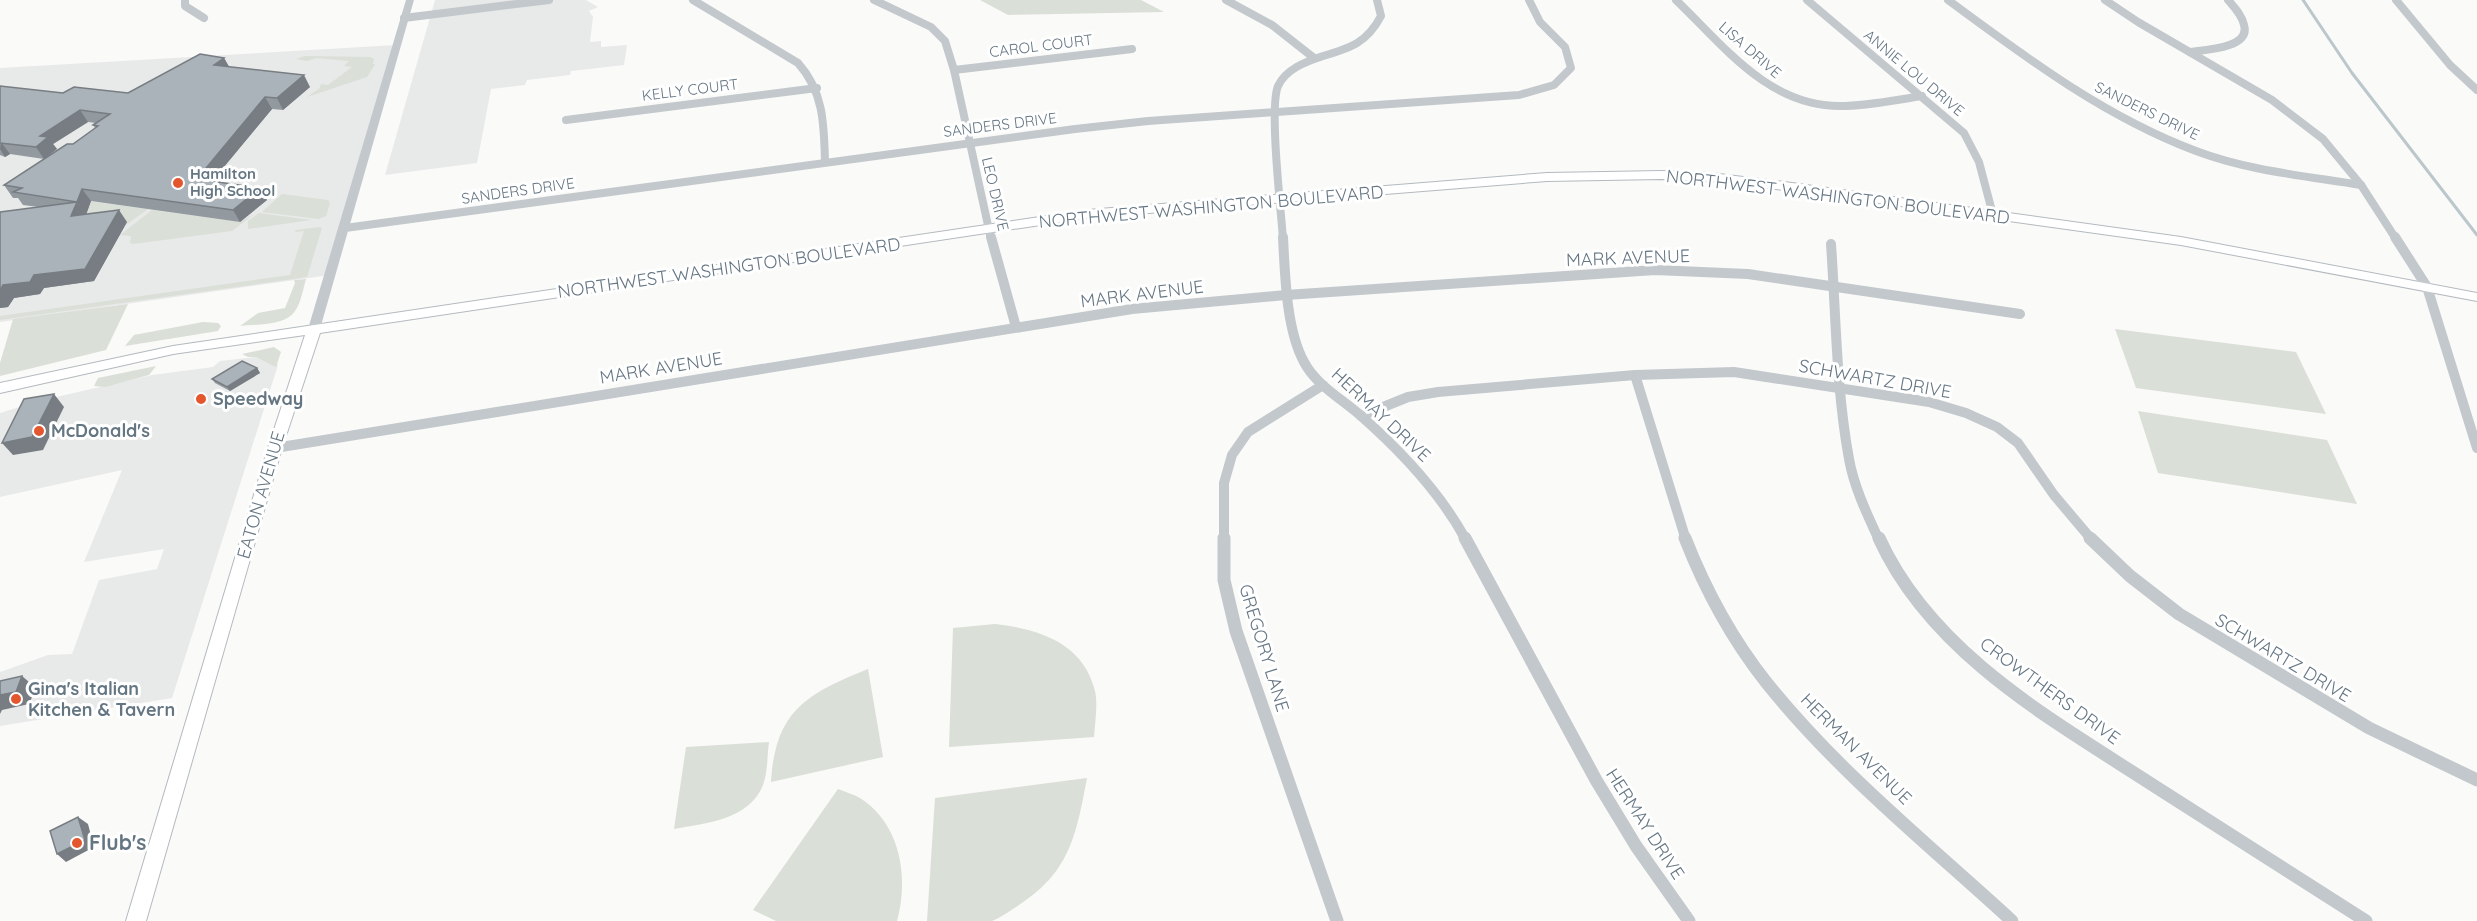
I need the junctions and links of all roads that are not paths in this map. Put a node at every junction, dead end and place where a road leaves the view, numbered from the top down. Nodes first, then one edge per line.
1 (185, 0) edge
2 (410, 0) edge
3 (549, 0) edge
4 (693, 0) edge
5 (874, 0) edge
6 (1226, 0) edge
7 (1377, 0) edge
8 (1529, 0) edge
9 (1677, 0) edge
10 (1807, 0) edge
11 (1948, 0) edge
12 (2105, 0) edge
13 (2229, 0) edge
14 (2396, 0) edge
15 (204, 18) dead end
16 (404, 18) junction
17 (1132, 49) dead end
18 (2190, 52) junction
19 (1314, 58) junction
20 (954, 70) junction
21 (818, 88) junction
22 (2477, 90) edge
23 (1922, 96) junction
24 (1275, 113) junction
25 (566, 120) dead end
26 (970, 142) junction
27 (825, 162) junction
28 (2361, 185) junction
29 (1281, 199) junction
30 (1993, 215) junction
31 (345, 228) junction
32 (988, 230) junction
33 (1831, 244) dead end
34 (1836, 286) junction
35 (2427, 287) junction
36 (1286, 295) junction
37 (2477, 297) edge
38 (2020, 314) dead end
39 (1016, 327) junction
40 (314, 329) junction
41 (1635, 375) junction
42 (1323, 385) junction
43 (0, 388) edge
44 (1841, 389) junction
45 (1362, 416) junction
46 (274, 448) junction
47 (2477, 448) edge
48 (2477, 780) edge
49 (136, 921) edge
50 (1337, 921) edge
51 (1689, 921) edge
52 (2012, 921) edge
53 (2366, 921) edge

1 - 15 street
2 - 16 street, EATON AVENUE
3 - 16 street
4 - 21 street
5 - 20 street, LEO DRIVE
6 - 19 street
7 - 19 street, HERMAY DRIVE
8 - 24 street, SANDERS DRIVE
9 - 23 street, LISA DRIVE
10 - 23 street, ANNIE LOU DRIVE
11 - 28 street, SANDERS DRIVE
12 - 18 street
13 - 18 street
14 - 22 street
16 - 31 street, EATON AVENUE
17 - 20 street, CAROL COURT
18 - 28 street
19 - 24 street, HERMAY DRIVE
20 - 26 street, LEO DRIVE
21 - 25 street, KELLY COURT
21 - 27 street
23 - 30 street, ANNIE LOU DRIVE
24 - 26 street, SANDERS DRIVE
24 - 29 street, HERMAY DRIVE
26 - 27 street, SANDERS DRIVE
26 - 32 street, LEO DRIVE
27 - 31 street, SANDERS DRIVE
28 - 35 street
29 - 30 main road, NORTHWEST WASHINGTON BOULEVARD
29 - 32 main road, NORTHWEST WASHINGTON BOULEVARD
29 - 36 street, HERMAY DRIVE
30 - 35 main road, NORTHWEST WASHINGTON BOULEVARD
31 - 40 street, EATON AVENUE
32 - 39 street, LEO DRIVE
32 - 40 main road, NORTHWEST WASHINGTON BOULEVARD
33 - 34 street, CROWTHERS DRIVE
34 - 36 street, MARK AVENUE
34 - 38 street, MARK AVENUE
34 - 44 street, CROWTHERS DRIVE
35 - 37 main road, NORTHWEST WASHINGTON BOULEVARD
35 - 47 street
36 - 39 street, MARK AVENUE
36 - 42 street, HERMAY DRIVE
39 - 46 street, MARK AVENUE
40 - 43 main road, NORTHWEST WASHINGTON BOULEVARD
40 - 46 main road, EATON AVENUE
41 - 44 street, SCHWARTZ DRIVE
41 - 45 street, SCHWARTZ DRIVE
41 - 52 street, HERMAN AVENUE
42 - 45 street, HERMAY DRIVE
42 - 50 street, GREGORY LANE
44 - 48 street, SCHWARTZ DRIVE
44 - 53 street, CROWTHERS DRIVE
45 - 51 street, HERMAY DRIVE
46 - 49 main road, EATON AVENUE

